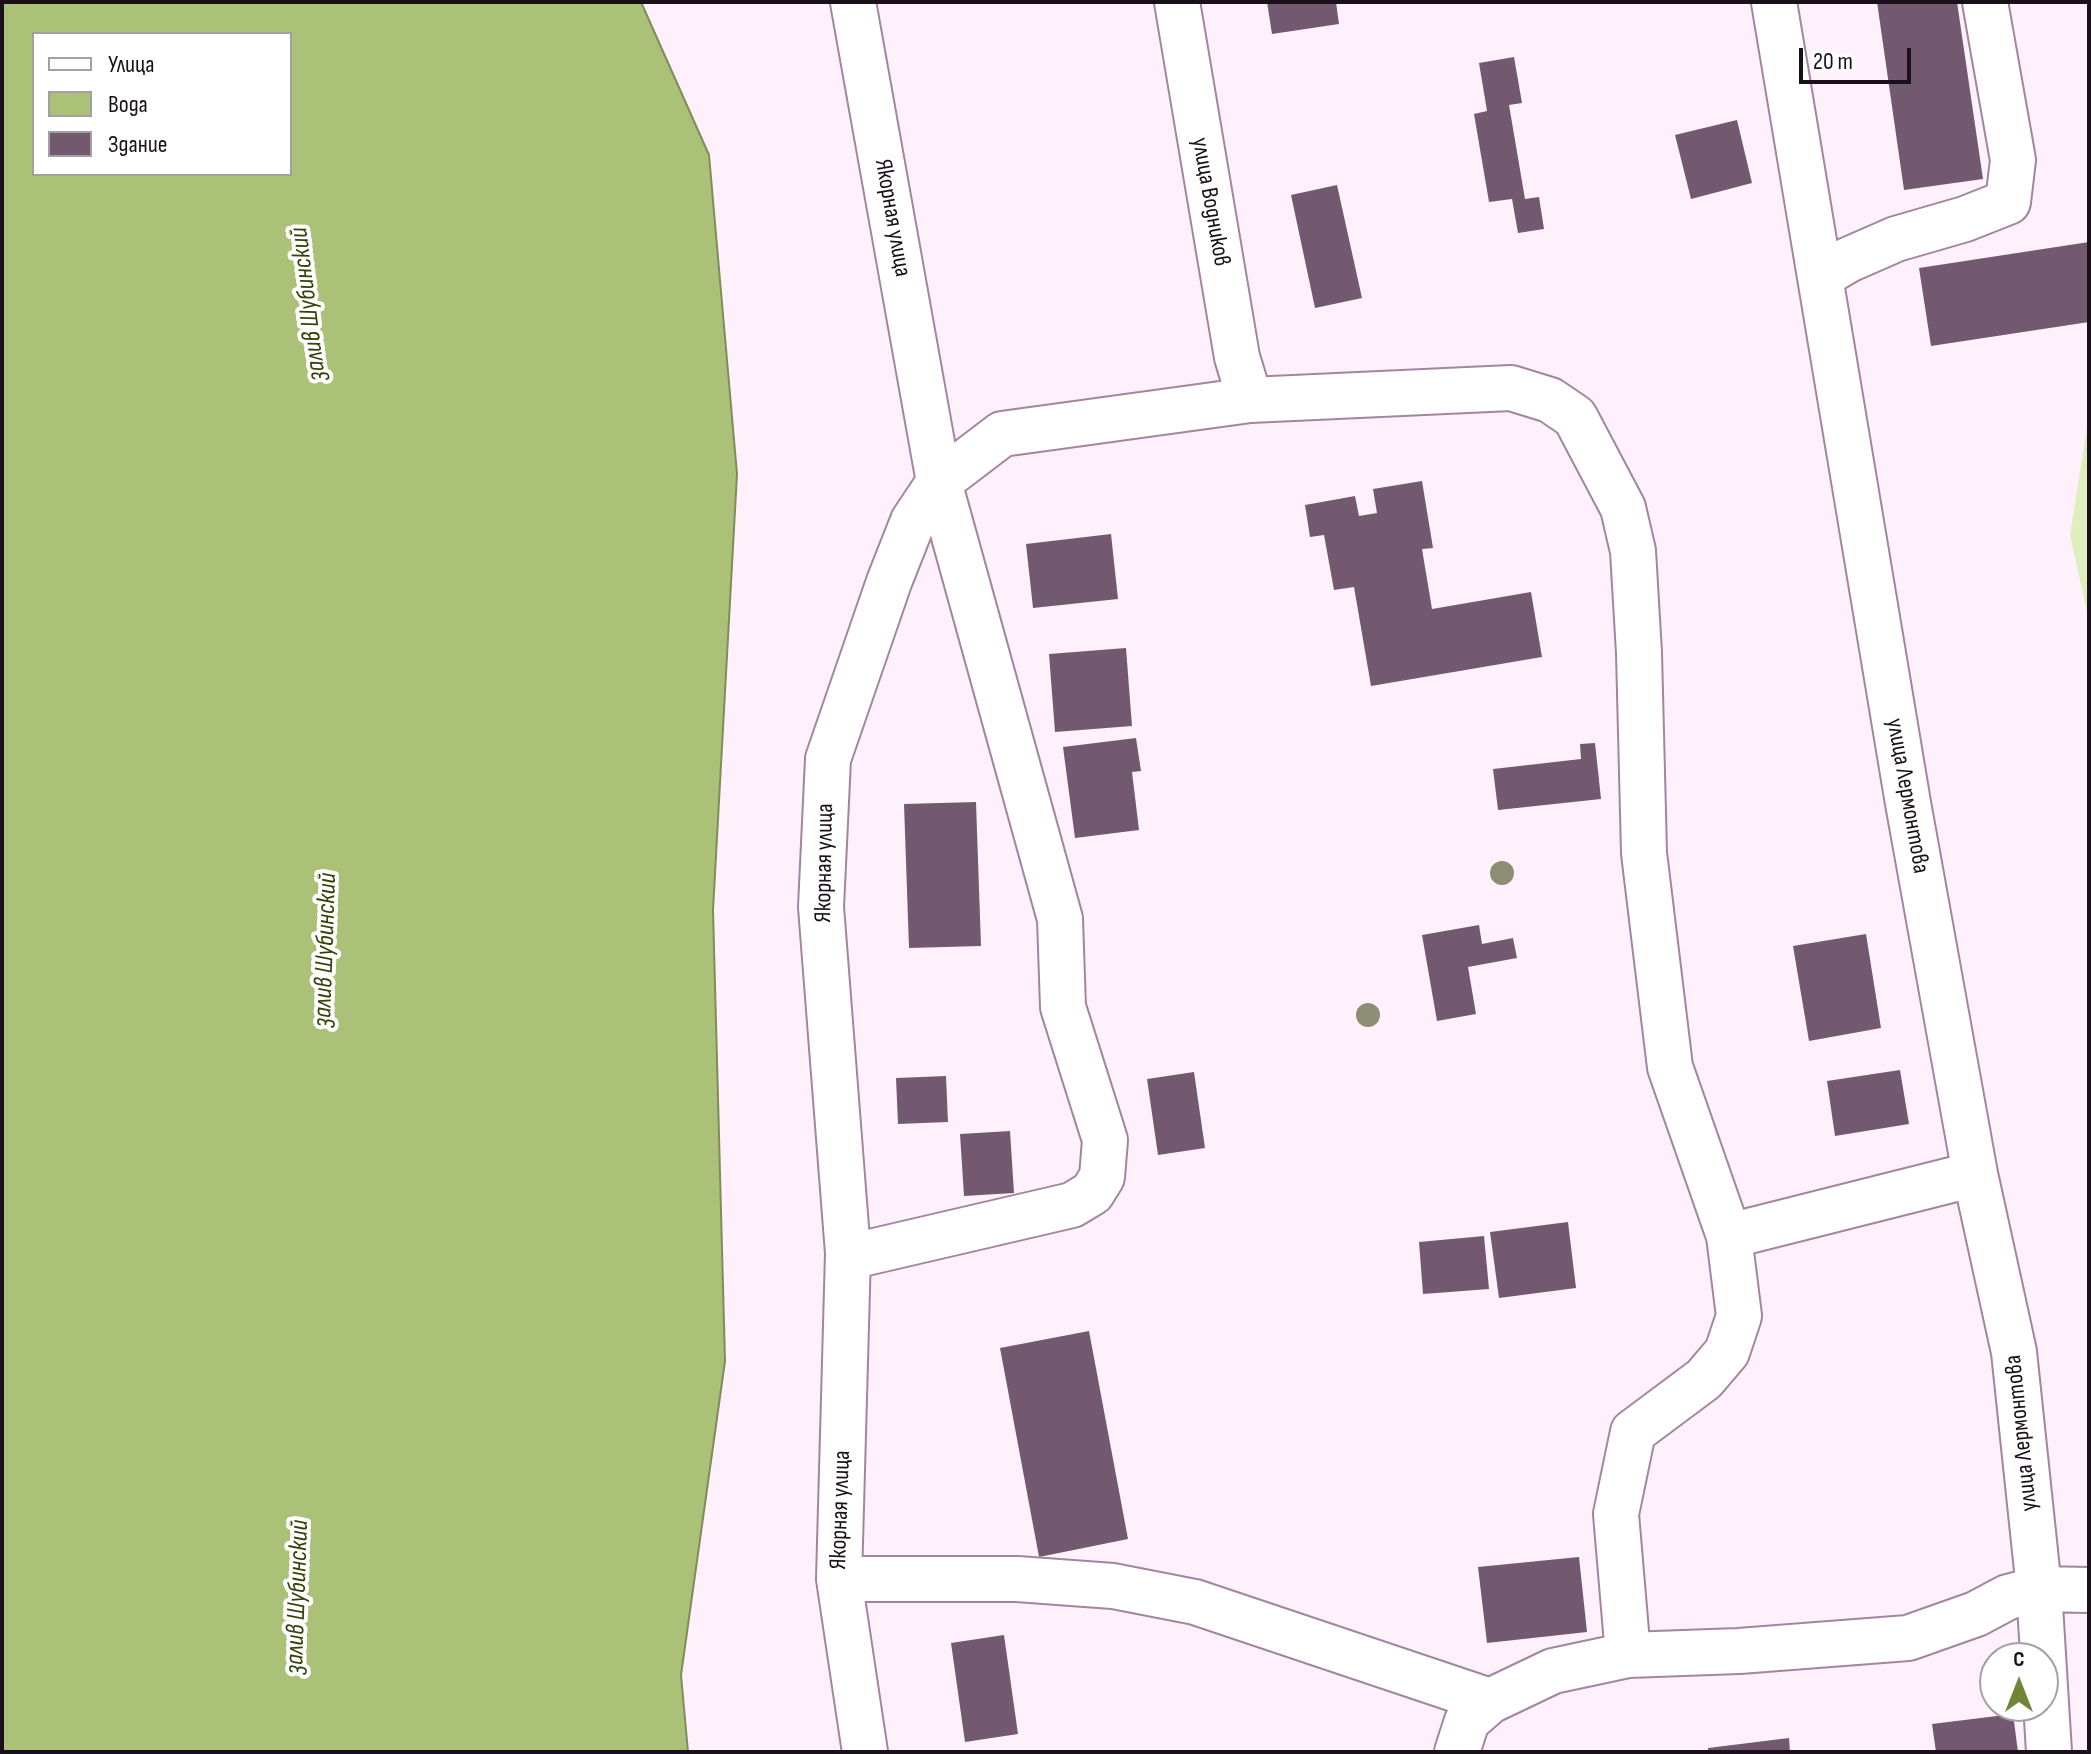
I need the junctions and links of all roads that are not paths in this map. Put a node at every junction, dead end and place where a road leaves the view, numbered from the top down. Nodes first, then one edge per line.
1 (853, 2) edge
2 (1177, 2) edge
3 (1774, 2) edge
4 (1985, 2) edge
5 (1821, 276) junction
6 (1250, 400) junction
7 (939, 482) junction
8 (1975, 1174) junction
9 (1729, 1236) junction
10 (848, 1253) junction
11 (839, 1579) junction
12 (2039, 1589) junction
13 (2089, 1590) edge
14 (1628, 1655) junction
15 (1490, 1701) junction
16 (865, 1752) edge
17 (1457, 1752) edge
18 (2049, 1752) edge

1 - 7 street, Якорная улица
2 - 6 street, улица Водников
3 - 5 street, улица Лермонтова
4 - 5 street
5 - 8 street, улица Лермонтова
6 - 7 street
6 - 9 street
7 - 10 street, Якорная улица
7 - 10 street
8 - 9 street
8 - 12 street, улица Лермонтова
9 - 14 street
10 - 11 street, Якорная улица
11 - 15 street
11 - 16 street, Якорная улица
12 - 13 street
12 - 14 street
12 - 18 street, улица Лермонтова
14 - 15 street
15 - 17 street

